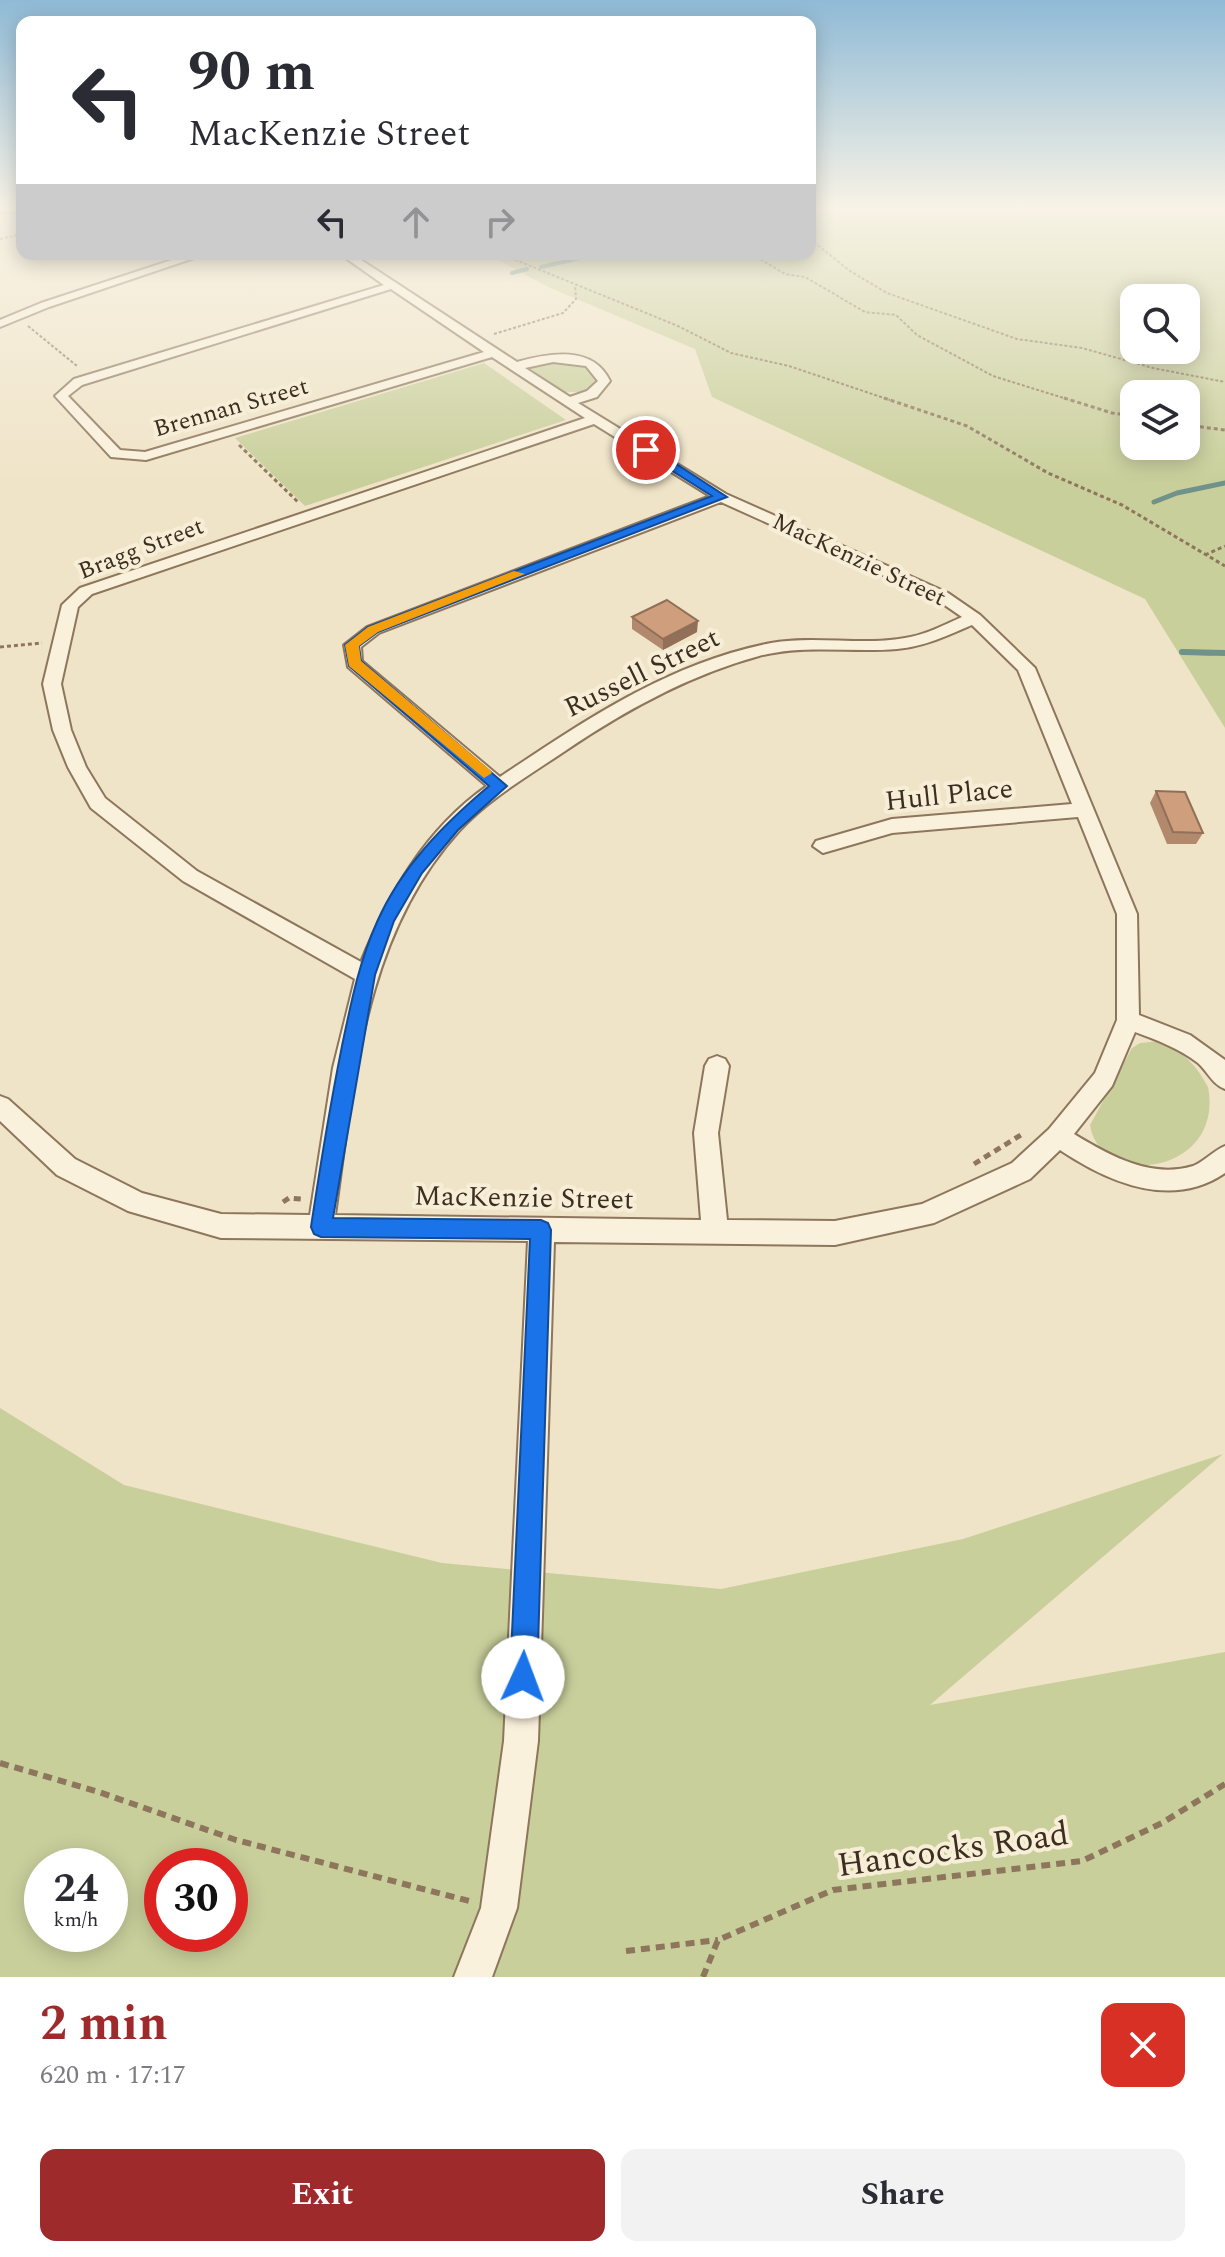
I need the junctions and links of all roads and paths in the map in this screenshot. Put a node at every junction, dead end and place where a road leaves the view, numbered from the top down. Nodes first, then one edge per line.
1 (66, 298) edge
2 (351, 298) edge
3 (414, 298) edge
4 (576, 298) edge
5 (608, 298) edge
6 (841, 298) edge
7 (902, 298) edge
8 (20, 320) dead end
9 (0, 324) edge
10 (477, 339) junction
11 (496, 352) junction
12 (517, 366) junction
13 (92, 378) junction
14 (1225, 382) edge
15 (568, 402) junction
16 (1120, 414) edge
17 (596, 419) junction
18 (1200, 427) edge
19 (1225, 430) edge
20 (226, 432) junction
21 (721, 497) junction
22 (310, 514) junction
23 (1225, 546) edge
24 (1205, 555) junction
25 (1225, 566) edge
26 (974, 618) junction
27 (60, 641) junction
28 (0, 647) edge
29 (499, 786) junction
30 (1082, 810) junction
31 (823, 846) dead end
32 (366, 975) junction
33 (1128, 1020) junction
34 (717, 1066) dead end
35 (1225, 1079) edge
36 (0, 1106) edge
37 (1027, 1131) dead end
38 (1058, 1136) junction
39 (1225, 1157) edge
40 (972, 1166) dead end
41 (289, 1198) dead end
42 (276, 1205) dead end
43 (321, 1227) junction
44 (541, 1230) junction
45 (715, 1232) junction
46 (0, 1763) edge
47 (1225, 1784) edge
48 (462, 1899) dead end
49 (718, 1940) junction
50 (626, 1951) dead end
51 (473, 1977) edge
52 (703, 1977) edge

1 - 9 street
2 - 13 street, Brennan Street
3 - 10 street, MacKenzie Street
4 - 10 path
5 - 24 path
6 - 16 path
7 - 14 path
8 - 13 path
10 - 11 street, MacKenzie Street
11 - 12 street, MacKenzie Street
11 - 20 street, Brennan Street
12 - 15 street, MacKenzie Street
12 - 15 street
13 - 20 street, Brennan Street
15 - 17 street, MacKenzie Street
17 - 21 street, MacKenzie Street
17 - 22 street, Bragg Street
18 - 19 path
20 - 22 path
21 - 26 street, MacKenzie Street
21 - 29 street
22 - 27 street, Bragg Street
23 - 24 path
24 - 25 path
26 - 29 street, Russell Street
26 - 30 street, MacKenzie Street
27 - 28 path
27 - 32 street, Bragg Street
29 - 32 street, Russell Street
30 - 31 street, Hull Place
30 - 33 street, MacKenzie Street
32 - 43 street, Russell Street
33 - 35 street
33 - 38 street, MacKenzie Street
34 - 45 street
36 - 43 street, MacKenzie Street
37 - 40 path
38 - 39 street
38 - 45 street, MacKenzie Street
41 - 42 path
43 - 44 street, MacKenzie Street
44 - 45 street, MacKenzie Street
44 - 51 street
46 - 48 path
47 - 49 path, Hancocks Road
49 - 50 path, Hancocks Road
49 - 52 path

